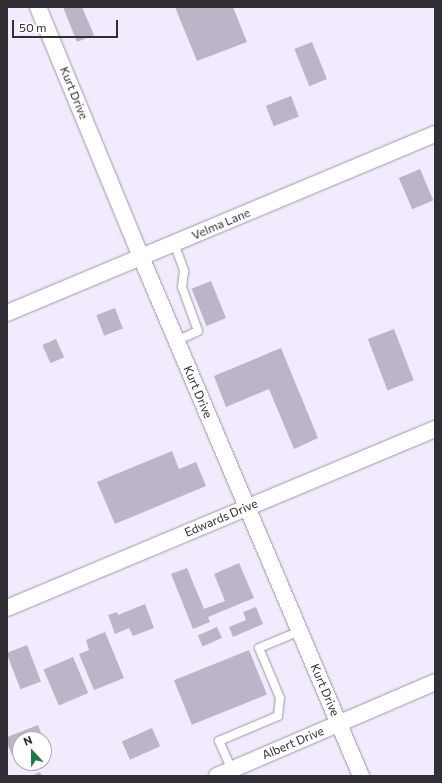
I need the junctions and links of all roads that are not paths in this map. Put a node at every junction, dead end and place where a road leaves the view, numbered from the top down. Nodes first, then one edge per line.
1 (38, 7) edge
2 (435, 134) edge
3 (174, 243) junction
4 (141, 257) junction
5 (7, 313) edge
6 (176, 341) junction
7 (435, 429) edge
8 (247, 508) junction
9 (7, 608) edge
10 (300, 630) junction
11 (435, 682) edge
12 (339, 723) junction
13 (224, 773) edge
14 (362, 776) edge

1 - 4 street, Kurt Drive
2 - 3 street, Velma Lane
3 - 4 street, Velma Lane
3 - 6 lane
4 - 5 street, Velma Lane
4 - 6 street, Kurt Drive
6 - 8 street, Kurt Drive
7 - 8 street, Edwards Drive
8 - 9 street, Edwards Drive
8 - 10 street, Kurt Drive
10 - 12 street, Kurt Drive
10 - 13 lane
11 - 12 street, Albert Drive
12 - 13 street, Albert Drive
12 - 14 street, Kurt Drive

